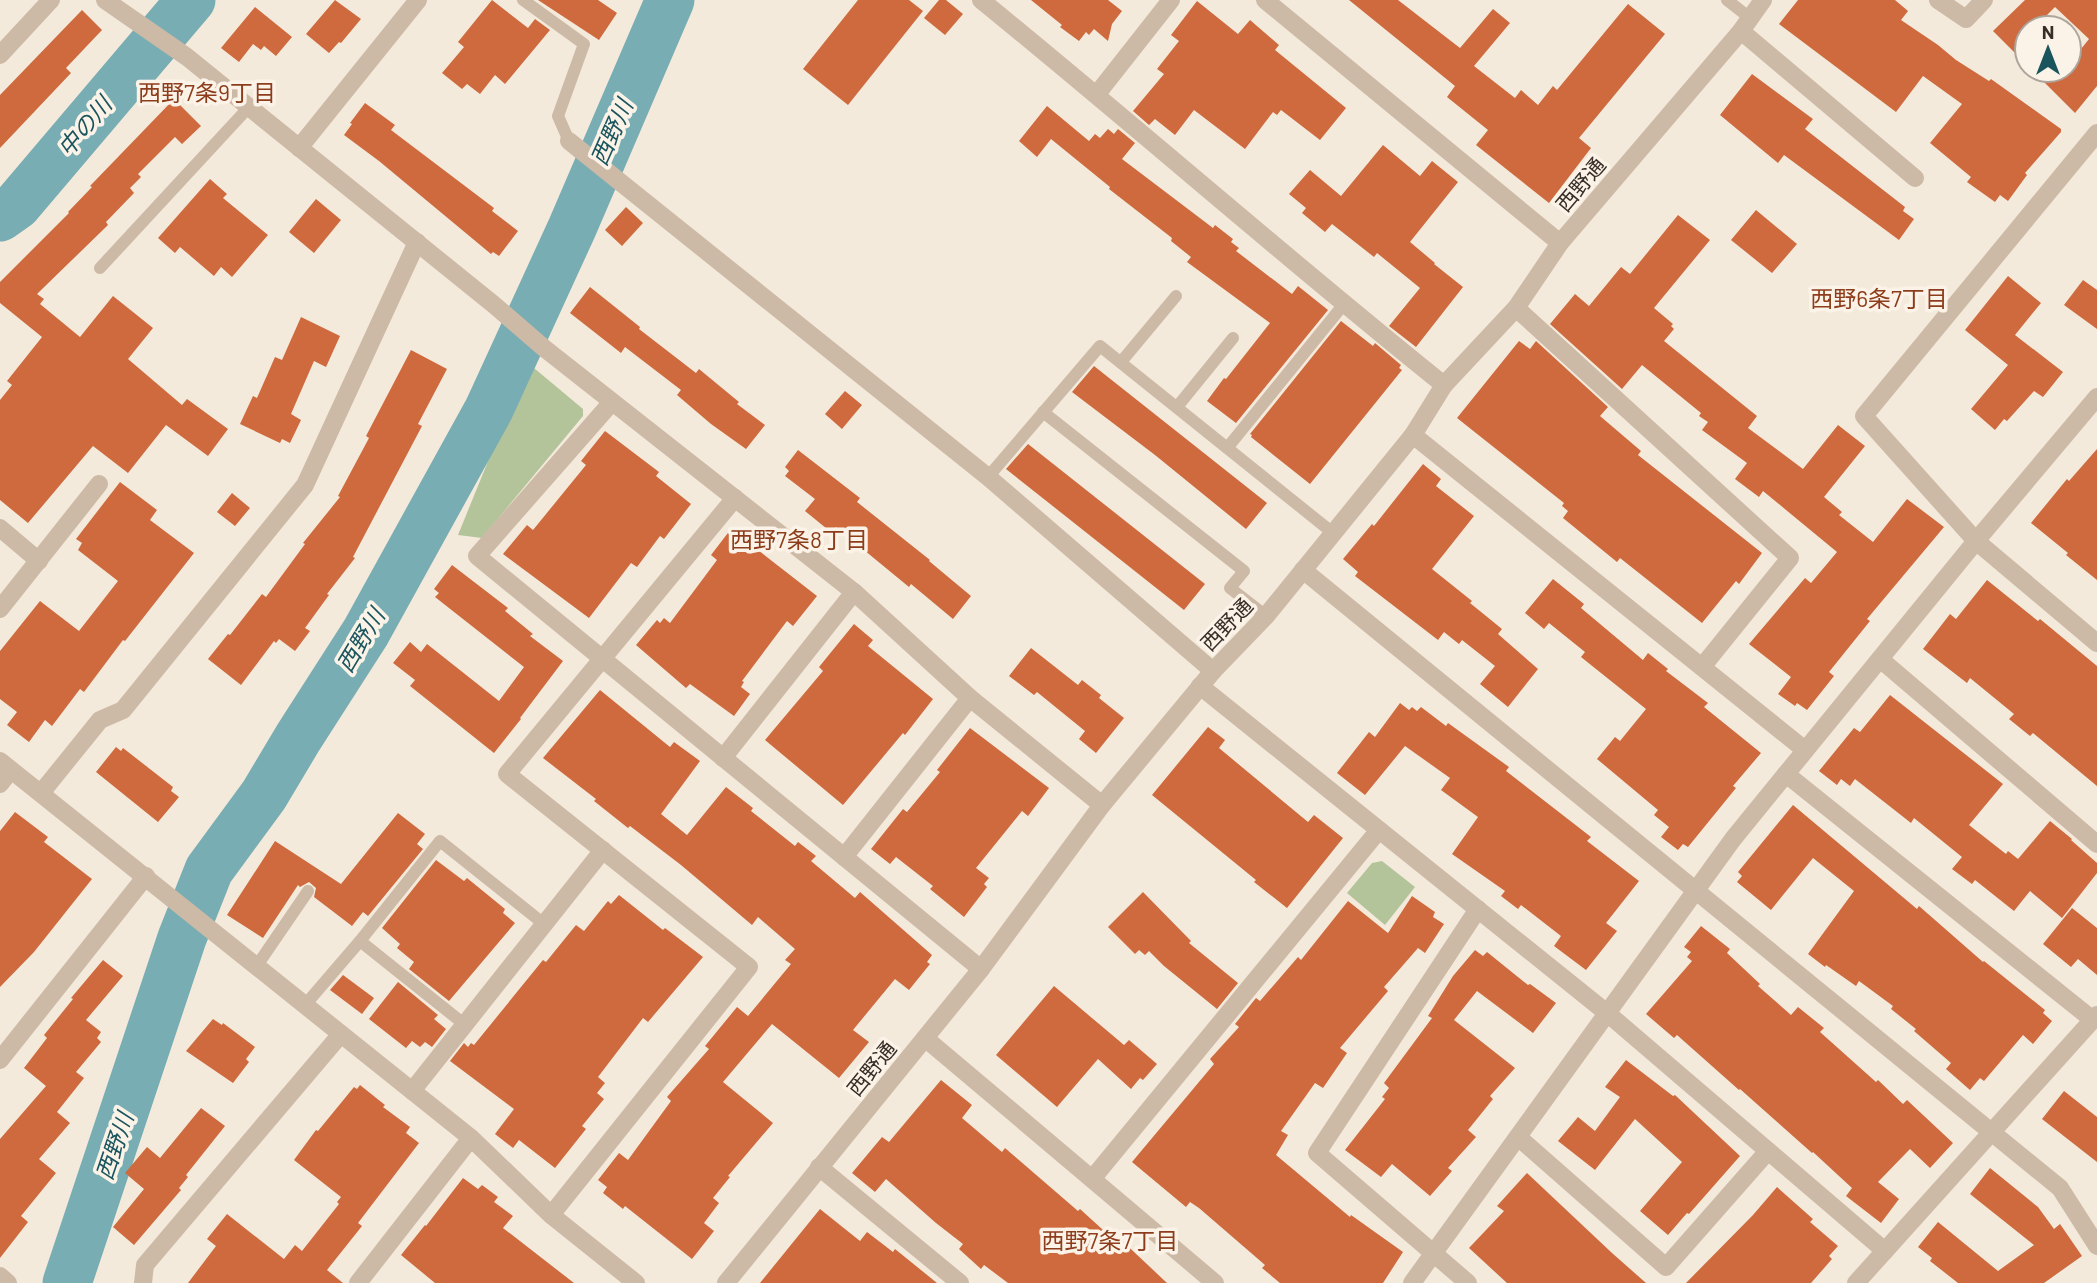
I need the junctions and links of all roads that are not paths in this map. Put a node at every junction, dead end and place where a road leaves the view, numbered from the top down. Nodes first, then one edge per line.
1 (51, 0) edge
2 (105, 0) edge
3 (418, 0) edge
4 (523, 0) edge
5 (981, 0) edge
6 (1171, 0) edge
7 (1265, 0) edge
8 (1727, 0) edge
9 (1763, 0) edge
10 (1938, 0) edge
11 (1984, 0) edge
12 (1745, 24) junction
13 (0, 55) edge
14 (1097, 94) junction
15 (249, 107) junction
16 (2097, 133) edge
17 (569, 141) joint
18 (299, 148) junction
19 (1915, 178) dead end
20 (416, 242) junction
21 (1560, 243) junction
22 (100, 268) dead end
23 (1177, 296) dead end
24 (1344, 304) junction
25 (1516, 308) junction
26 (1233, 338) dead end
27 (1121, 362) junction
28 (1444, 385) junction
29 (2097, 397) edge
30 (612, 402) junction
31 (1177, 407) junction
32 (1044, 412) junction
33 (1413, 435) junction
34 (1228, 447) junction
35 (988, 477) junction
36 (99, 484) dead end
37 (735, 498) junction
38 (0, 528) edge
39 (1333, 533) junction
40 (1976, 541) junction
41 (39, 561) junction
42 (1303, 570) junction
43 (854, 592) junction
44 (0, 609) edge
45 (1266, 616) junction
46 (2097, 643) edge
47 (602, 659) junction
48 (1880, 659) junction
49 (1702, 667) junction
50 (1213, 671) junction
51 (1200, 686) junction
52 (970, 698) junction
53 (1805, 750) junction
54 (723, 758) junction
55 (6, 765) edge
56 (1786, 774) junction
57 (0, 784) edge
58 (41, 793) junction
59 (1102, 805) junction
60 (1379, 830) junction
61 (2097, 844) edge
62 (603, 850) junction
63 (844, 857) junction
64 (146, 876) junction
65 (309, 891) dead end
66 (1695, 891) junction
67 (1478, 909) junction
68 (544, 924) junction
69 (360, 941) junction
70 (256, 967) junction
71 (981, 969) junction
72 (305, 1005) junction
73 (1607, 1013) junction
74 (2095, 1018) edge
75 (464, 1024) junction
76 (341, 1034) junction
77 (925, 1038) junction
78 (0, 1060) edge
79 (412, 1091) junction
80 (1992, 1133) junction
81 (1518, 1137) junction
82 (471, 1138) junction
83 (1768, 1151) junction
84 (820, 1167) junction
85 (1092, 1179) junction
86 (551, 1215) junction
87 (2097, 1247) edge
88 (1885, 1251) junction
89 (1433, 1253) junction
90 (0, 1276) edge
91 (365, 1280) edge
92 (8, 1283) edge
93 (143, 1283) edge
94 (636, 1283) edge
95 (726, 1283) edge
96 (960, 1283) edge
97 (1215, 1283) edge
98 (1412, 1283) edge
99 (1468, 1283) edge
100 (1856, 1283) edge

1 - 13 street
2 - 15 street
3 - 18 street
4 - 17 lane
5 - 14 street
6 - 14 street
7 - 21 street
8 - 12 lane
9 - 12 street, 西野通
10 - 11 street
12 - 19 street
12 - 21 street, 西野通
14 - 24 street
15 - 18 street
15 - 22 lane
16 - 40 street
17 - 35 street
18 - 20 street
20 - 30 street
20 - 58 street
21 - 25 street, 西野通
23 - 27 lane
24 - 28 street
24 - 34 lane
25 - 28 street, 西野通
25 - 49 street
26 - 31 lane
27 - 31 lane
27 - 32 lane
28 - 33 street, 西野通
29 - 40 street
30 - 37 street
30 - 47 street
31 - 34 lane
32 - 35 lane
32 - 45 lane
33 - 39 street, 西野通
33 - 49 street
34 - 39 lane
35 - 50 street
36 - 41 street
37 - 43 street
37 - 47 street
38 - 41 street
39 - 42 street, 西野通
40 - 46 street
40 - 48 street
41 - 44 street
42 - 45 street, 西野通
42 - 66 street
43 - 52 street
43 - 54 street
45 - 50 street, 西野通
47 - 54 street
47 - 62 street
48 - 53 street
48 - 61 street
49 - 53 street
50 - 51 street, 西野通
51 - 59 street, 西野通
51 - 60 street
52 - 59 street
52 - 63 street
53 - 56 street
54 - 63 street
55 - 57 street
55 - 58 street
56 - 66 street
56 - 74 street
58 - 64 street
59 - 71 street, 西野通
60 - 67 street
60 - 85 street
62 - 68 street
62 - 86 street
63 - 71 street
64 - 70 street
64 - 78 street
65 - 70 lane
66 - 73 street
66 - 80 street
67 - 73 street
67 - 89 street
68 - 69 lane
68 - 75 street
69 - 72 lane
69 - 75 lane
70 - 72 street
71 - 77 street, 西野通
72 - 76 street
73 - 81 street
73 - 83 street
74 - 80 street
75 - 79 street
76 - 79 street
76 - 93 street
77 - 84 street, 西野通
77 - 85 street
79 - 82 street
80 - 87 street
80 - 88 street
81 - 83 street
81 - 89 street
82 - 86 street
82 - 91 street
83 - 88 street
84 - 95 street, 西野通
84 - 96 street
85 - 97 street
86 - 94 street
88 - 100 street
89 - 98 street
89 - 99 street
90 - 92 street

